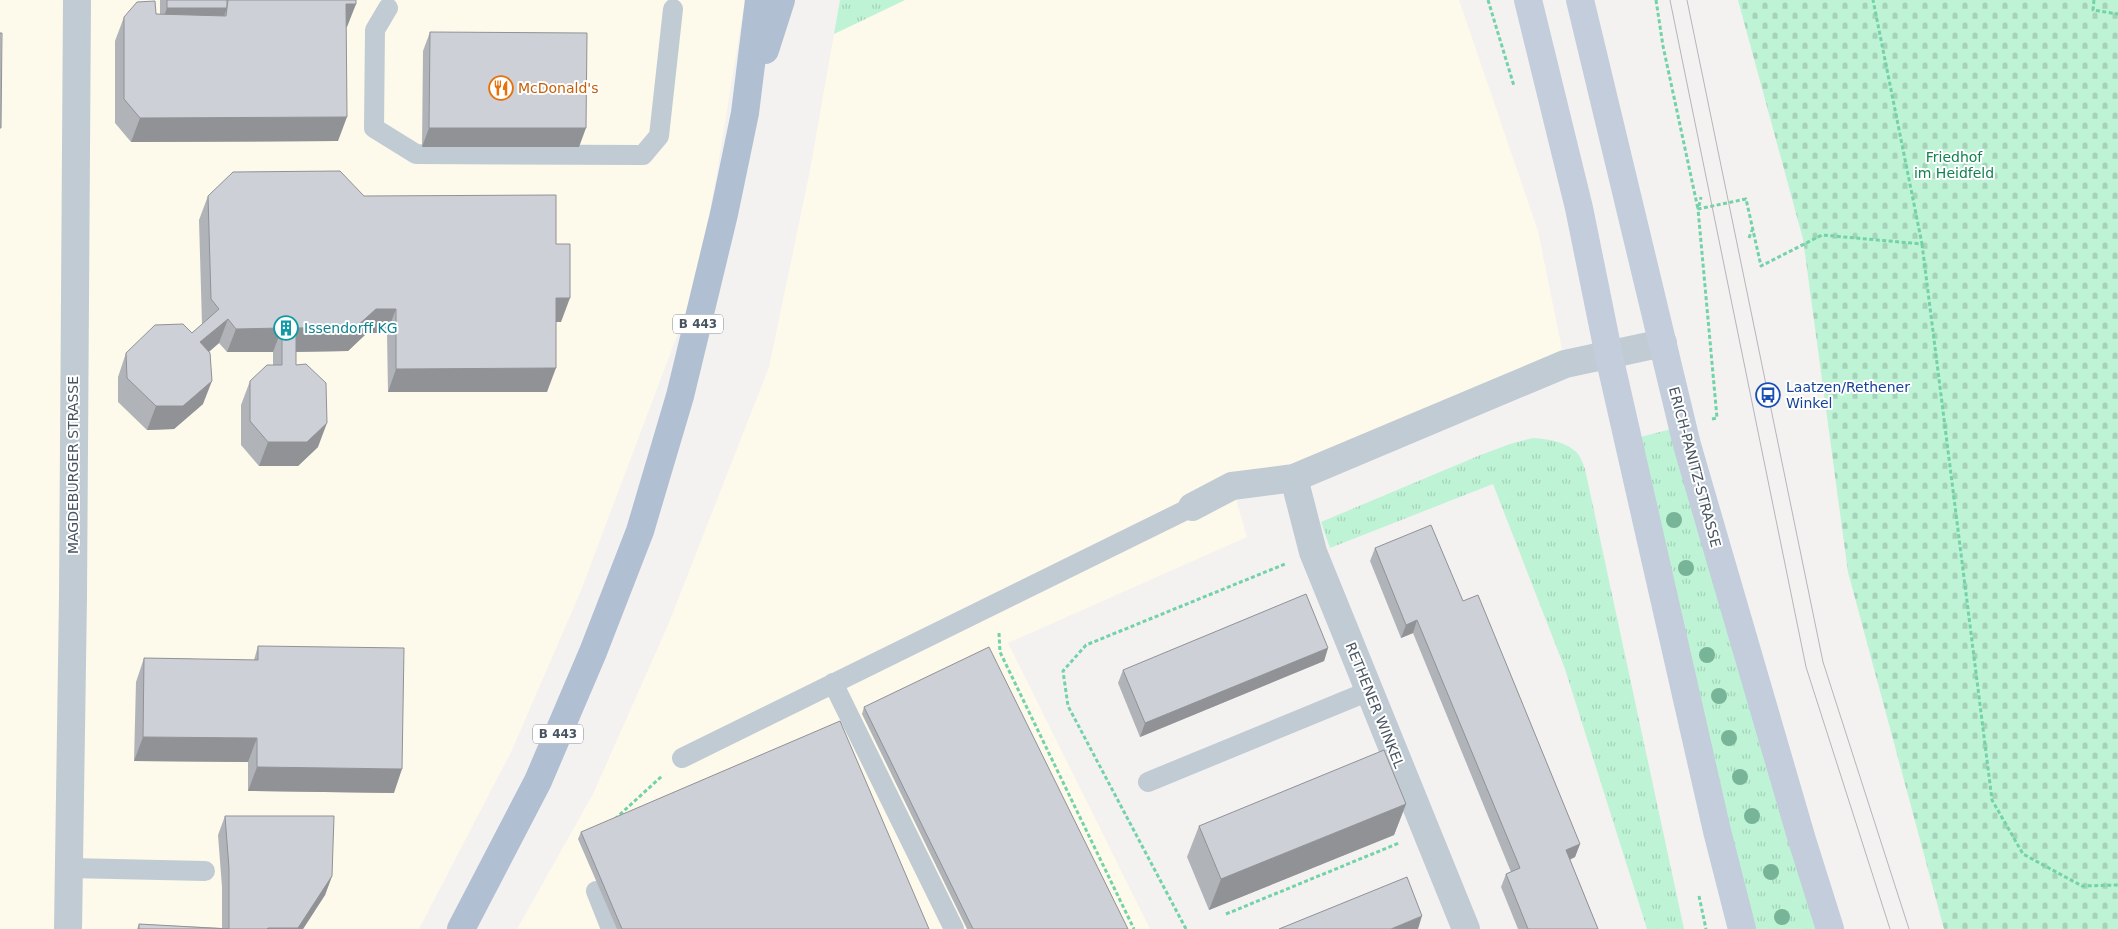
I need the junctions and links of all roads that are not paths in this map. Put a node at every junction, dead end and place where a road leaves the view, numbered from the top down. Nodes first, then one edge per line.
1 (77, 0) edge
2 (759, 0) edge
3 (781, 0) edge
4 (1528, 0) edge
5 (1580, 0) edge
6 (388, 8) dead end
7 (673, 9) dead end
8 (745, 113) junction
9 (1663, 343) junction
10 (1609, 356) junction
11 (1294, 478) junction
12 (1192, 507) joint
13 (833, 683) junction
14 (1369, 691) junction
15 (682, 758) road end
16 (1148, 782) dead end
17 (69, 868) junction
18 (205, 871) dead end
19 (596, 891) dead end
20 (68, 929) edge
21 (461, 929) edge
22 (611, 929) edge
23 (954, 929) edge
24 (1466, 929) edge
25 (1742, 929) edge
26 (1830, 929) edge

1 - 17 street, MAGDEBURGER STRASSE
2 - 8 main road, B 443
3 - 8 main road
4 - 10 main road
5 - 9 main road, ERICH-PANITZ-STRASSE
6 - 7 lane
8 - 21 main road, B 443
9 - 10 street
9 - 26 main road, ERICH-PANITZ-STRASSE
10 - 11 street
10 - 25 main road
11 - 12 street
11 - 14 street, RETHENER WINKEL
12 - 13 lane
13 - 15 lane
13 - 23 lane
14 - 16 lane
14 - 24 street, RETHENER WINKEL
17 - 18 lane
17 - 20 street, MAGDEBURGER STRASSE
19 - 22 lane

